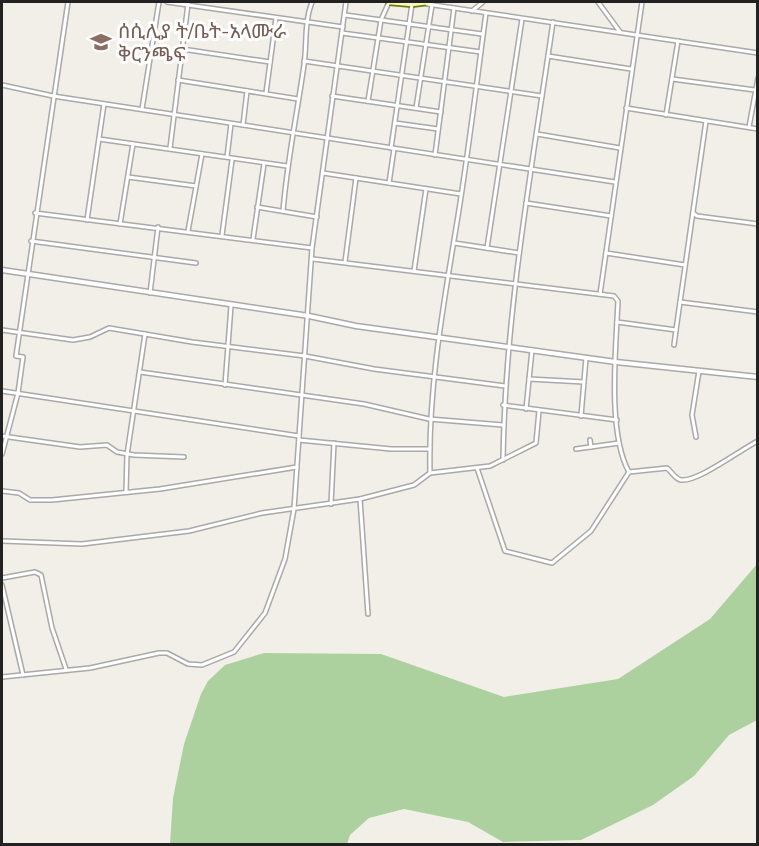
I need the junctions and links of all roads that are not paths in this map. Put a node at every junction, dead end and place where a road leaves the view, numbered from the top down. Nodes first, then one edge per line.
1 (68, 2) edge
2 (159, 2) edge
3 (167, 2) edge
4 (312, 2) edge
5 (346, 2) edge
6 (389, 2) edge
7 (483, 2) edge
8 (598, 2) edge
9 (642, 2) edge
10 (428, 3) edge
11 (188, 4) junction
12 (412, 4) junction
13 (454, 8) junction
14 (472, 11) junction
15 (486, 13) junction
16 (345, 15) junction
17 (276, 18) junction
18 (523, 18) junction
19 (381, 20) junction
20 (307, 22) junction
21 (553, 22) junction
22 (410, 24) junction
23 (343, 27) junction
24 (429, 27) junction
25 (452, 30) junction
26 (621, 32) junction
27 (342, 33) junction
28 (483, 34) junction
29 (637, 35) junction
30 (378, 37) junction
31 (407, 41) junction
32 (678, 41) junction
33 (426, 44) junction
34 (449, 47) junction
35 (182, 49) junction
36 (481, 52) junction
37 (758, 53) edge
38 (548, 56) junction
39 (304, 61) junction
40 (270, 62) junction
41 (337, 65) junction
42 (631, 69) junction
43 (373, 70) junction
44 (403, 74) junction
45 (421, 77) junction
46 (758, 78) edge
47 (672, 79) junction
48 (178, 80) junction
49 (445, 81) junction
50 (2, 85) edge
51 (477, 86) junction
52 (755, 90) junction
53 (247, 91) junction
54 (510, 92) junction
55 (266, 94) junction
56 (53, 96) junction
57 (332, 96) junction
58 (542, 96) junction
59 (298, 99) junction
60 (368, 101) junction
61 (105, 104) junction
62 (398, 106) junction
63 (416, 108) junction
64 (626, 108) junction
65 (141, 110) junction
66 (441, 112) junction
67 (174, 115) junction
68 (666, 115) junction
69 (706, 121) junction
70 (395, 123) junction
71 (231, 124) junction
72 (243, 125) junction
73 (749, 127) junction
74 (438, 129) junction
75 (758, 129) edge
76 (293, 133) junction
77 (537, 134) junction
78 (326, 137) junction
79 (99, 139) junction
80 (133, 144) junction
81 (393, 148) junction
82 (620, 148) junction
83 (170, 149) junction
84 (202, 154) junction
85 (435, 155) junction
86 (226, 158) junction
87 (232, 160) junction
88 (467, 160) junction
89 (264, 164) junction
90 (500, 165) junction
91 (287, 166) junction
92 (531, 170) junction
93 (323, 173) junction
94 (128, 177) junction
95 (356, 178) junction
96 (615, 182) junction
97 (389, 183) junction
98 (196, 186) junction
99 (426, 189) junction
100 (462, 194) junction
101 (526, 203) junction
102 (257, 207) junction
103 (283, 212) junction
104 (35, 213) junction
105 (693, 213) junction
106 (611, 216) junction
107 (316, 217) junction
108 (87, 220) junction
109 (120, 224) junction
110 (758, 225) edge
111 (158, 227) junction
112 (188, 231) junction
113 (222, 236) junction
114 (253, 240) junction
115 (32, 241) junction
116 (454, 243) junction
117 (312, 248) junction
118 (487, 248) junction
119 (519, 253) junction
120 (606, 253) junction
121 (154, 258) junction
122 (313, 259) junction
123 (345, 262) junction
124 (196, 263) dead end
125 (685, 265) junction
126 (2, 270) edge
127 (414, 271) junction
128 (27, 273) junction
129 (447, 275) junction
130 (515, 283) junction
131 (150, 293) junction
132 (600, 294) junction
133 (680, 302) junction
134 (231, 306) junction
135 (758, 312) edge
136 (309, 316) junction
137 (617, 322) junction
138 (2, 330) edge
139 (676, 330) junction
140 (20, 334) junction
141 (145, 334) junction
142 (439, 338) junction
143 (674, 345) dead end
144 (508, 346) junction
145 (228, 347) junction
146 (532, 350) junction
147 (305, 356) junction
148 (586, 358) junction
149 (616, 362) junction
150 (699, 371) junction
151 (140, 372) junction
152 (432, 376) junction
153 (758, 377) edge
154 (529, 379) junction
155 (584, 382) junction
156 (225, 385) junction
157 (505, 386) junction
158 (2, 391) edge
159 (18, 393) junction
160 (302, 396) junction
161 (503, 405) junction
162 (526, 409) junction
163 (134, 411) junction
164 (539, 411) junction
165 (581, 416) junction
166 (429, 419) junction
167 (617, 420) junction
168 (503, 425) junction
169 (3, 436) edge
170 (696, 437) dead end
171 (299, 438) junction
172 (590, 440) dead end
173 (758, 441) edge
174 (619, 442) junction
175 (334, 443) junction
176 (591, 447) junction
177 (429, 449) junction
178 (576, 449) dead end
179 (2, 454) edge
180 (127, 454) junction
181 (184, 457) dead end
182 (503, 460) junction
183 (297, 467) junction
184 (477, 467) junction
185 (629, 472) junction
186 (430, 473) junction
187 (2, 491) edge
188 (126, 492) junction
189 (360, 499) junction
190 (331, 504) junction
191 (294, 509) junction
192 (2, 541) edge
193 (2, 578) edge
194 (2, 585) edge
195 (368, 614) dead end
196 (66, 669) junction
197 (23, 675) junction
198 (2, 677) edge

1 - 56 street
2 - 65 street
3 - 11 street
4 - 20 street
5 - 16 street
6 - 12 main road
6 - 19 street
7 - 14 street
8 - 26 street
9 - 29 street
10 - 12 main road
10 - 13 street
10 - 24 street
11 - 17 street
11 - 35 street
12 - 22 street
13 - 14 street
13 - 25 street
14 - 15 street
15 - 18 street
15 - 28 street
16 - 19 street
16 - 23 street
17 - 20 street
17 - 40 street
18 - 21 street
18 - 54 street
19 - 22 street
19 - 30 street
20 - 23 street
20 - 39 street
21 - 26 street
21 - 38 street
22 - 24 street
22 - 31 street
23 - 27 street
24 - 25 street
24 - 33 street
25 - 28 street
25 - 34 street
26 - 29 street
27 - 30 street
27 - 41 street
28 - 36 street
29 - 32 street
29 - 42 street
30 - 31 street
30 - 43 street
31 - 33 street
31 - 44 street
32 - 37 street
32 - 47 street
33 - 34 street
33 - 45 street
34 - 36 street
34 - 49 street
35 - 40 street
35 - 48 street
36 - 51 street
38 - 42 street
38 - 58 street
39 - 41 street
39 - 59 street
40 - 55 street
41 - 43 street
41 - 57 street
42 - 64 street
43 - 44 street
43 - 60 street
44 - 45 street
44 - 62 street
45 - 49 street
45 - 63 street
46 - 52 street
47 - 52 street
47 - 68 street
48 - 53 street
48 - 67 street
49 - 51 street
49 - 66 street
50 - 56 street
51 - 54 street
51 - 88 street
52 - 73 street
53 - 55 street
53 - 72 street
54 - 58 street
54 - 90 street
55 - 59 street
56 - 61 street
56 - 104 street
57 - 60 street
57 - 78 street
58 - 77 street
59 - 76 street
60 - 62 street
61 - 65 street
61 - 79 street
62 - 63 street
62 - 70 street
63 - 66 street
64 - 68 street
64 - 82 street
65 - 67 street
66 - 74 street
67 - 71 street
67 - 83 street
68 - 69 street
69 - 73 street
69 - 105 street
70 - 74 street
70 - 81 street
71 - 72 street
71 - 86 street
72 - 76 street
73 - 75 street
74 - 85 street
76 - 78 street
76 - 91 street
77 - 82 street
77 - 92 street
78 - 81 street
78 - 93 street
79 - 80 street
79 - 108 street
80 - 83 street
80 - 94 street
81 - 85 street
81 - 97 street
82 - 96 street
83 - 84 street
84 - 86 street
84 - 98 street
85 - 88 street
86 - 87 street
87 - 89 street
87 - 113 street
88 - 90 street
88 - 100 street
89 - 91 street
89 - 102 street
90 - 92 street
90 - 118 street
91 - 103 street
92 - 96 street
92 - 101 street
93 - 95 street
93 - 107 street
94 - 98 street
94 - 109 street
95 - 97 street
95 - 123 street
96 - 106 street
97 - 99 street
98 - 112 street
99 - 100 street
99 - 127 street
100 - 116 street
101 - 106 street
101 - 119 street
102 - 103 street
102 - 114 street
103 - 107 street
104 - 108 street
104 - 115 street
105 - 110 street
105 - 125 street
106 - 120 street
107 - 117 street
108 - 109 street
109 - 111 street
111 - 112 street
111 - 121 street
112 - 113 street
113 - 114 street
114 - 117 street
115 - 121 street
115 - 128 street
116 - 118 street
116 - 129 street
117 - 122 street
118 - 119 street
119 - 130 street
120 - 125 street
120 - 132 street
121 - 124 street
121 - 131 street
122 - 123 street
122 - 136 street
123 - 127 street
125 - 133 street
126 - 128 street
127 - 129 street
128 - 131 street
128 - 140 street
129 - 130 street
129 - 142 street
130 - 132 street
130 - 144 street
131 - 134 street
132 - 137 street
133 - 135 street
133 - 139 street
134 - 136 street
134 - 145 street
136 - 142 street
136 - 147 street
137 - 139 street
137 - 149 street
138 - 140 street
139 - 143 street
140 - 141 street
140 - 159 street
141 - 145 street
141 - 151 street
142 - 144 street
142 - 152 street
144 - 146 street
144 - 157 street
145 - 147 street
145 - 156 street
146 - 148 street
146 - 154 street
147 - 152 street
147 - 160 street
148 - 149 street
148 - 155 street
149 - 150 street
149 - 167 street
150 - 153 street
150 - 170 street
151 - 156 street
151 - 163 street
152 - 157 street
152 - 166 street
154 - 155 street
154 - 162 street
155 - 165 street
156 - 160 street
157 - 161 street
158 - 159 street
159 - 163 street
159 - 169 street
160 - 166 street
160 - 171 street
161 - 162 street
161 - 168 street
162 - 164 street
163 - 171 street
163 - 180 street
164 - 165 street
164 - 182 street
165 - 167 street
166 - 168 street
166 - 177 street
167 - 174 street
168 - 182 street
169 - 179 street
169 - 180 street
171 - 175 street
171 - 183 street
172 - 176 street
173 - 185 street
174 - 176 street
174 - 185 street
175 - 177 street
175 - 190 street
176 - 178 street
177 - 186 street
180 - 181 street
180 - 188 street
182 - 184 street
183 - 188 street
183 - 191 street
184 - 185 street
184 - 186 street
186 - 189 street
187 - 188 street
189 - 190 street
189 - 195 street
190 - 191 street
191 - 192 street
191 - 196 street
193 - 196 street
194 - 197 street
196 - 197 street
197 - 198 street

